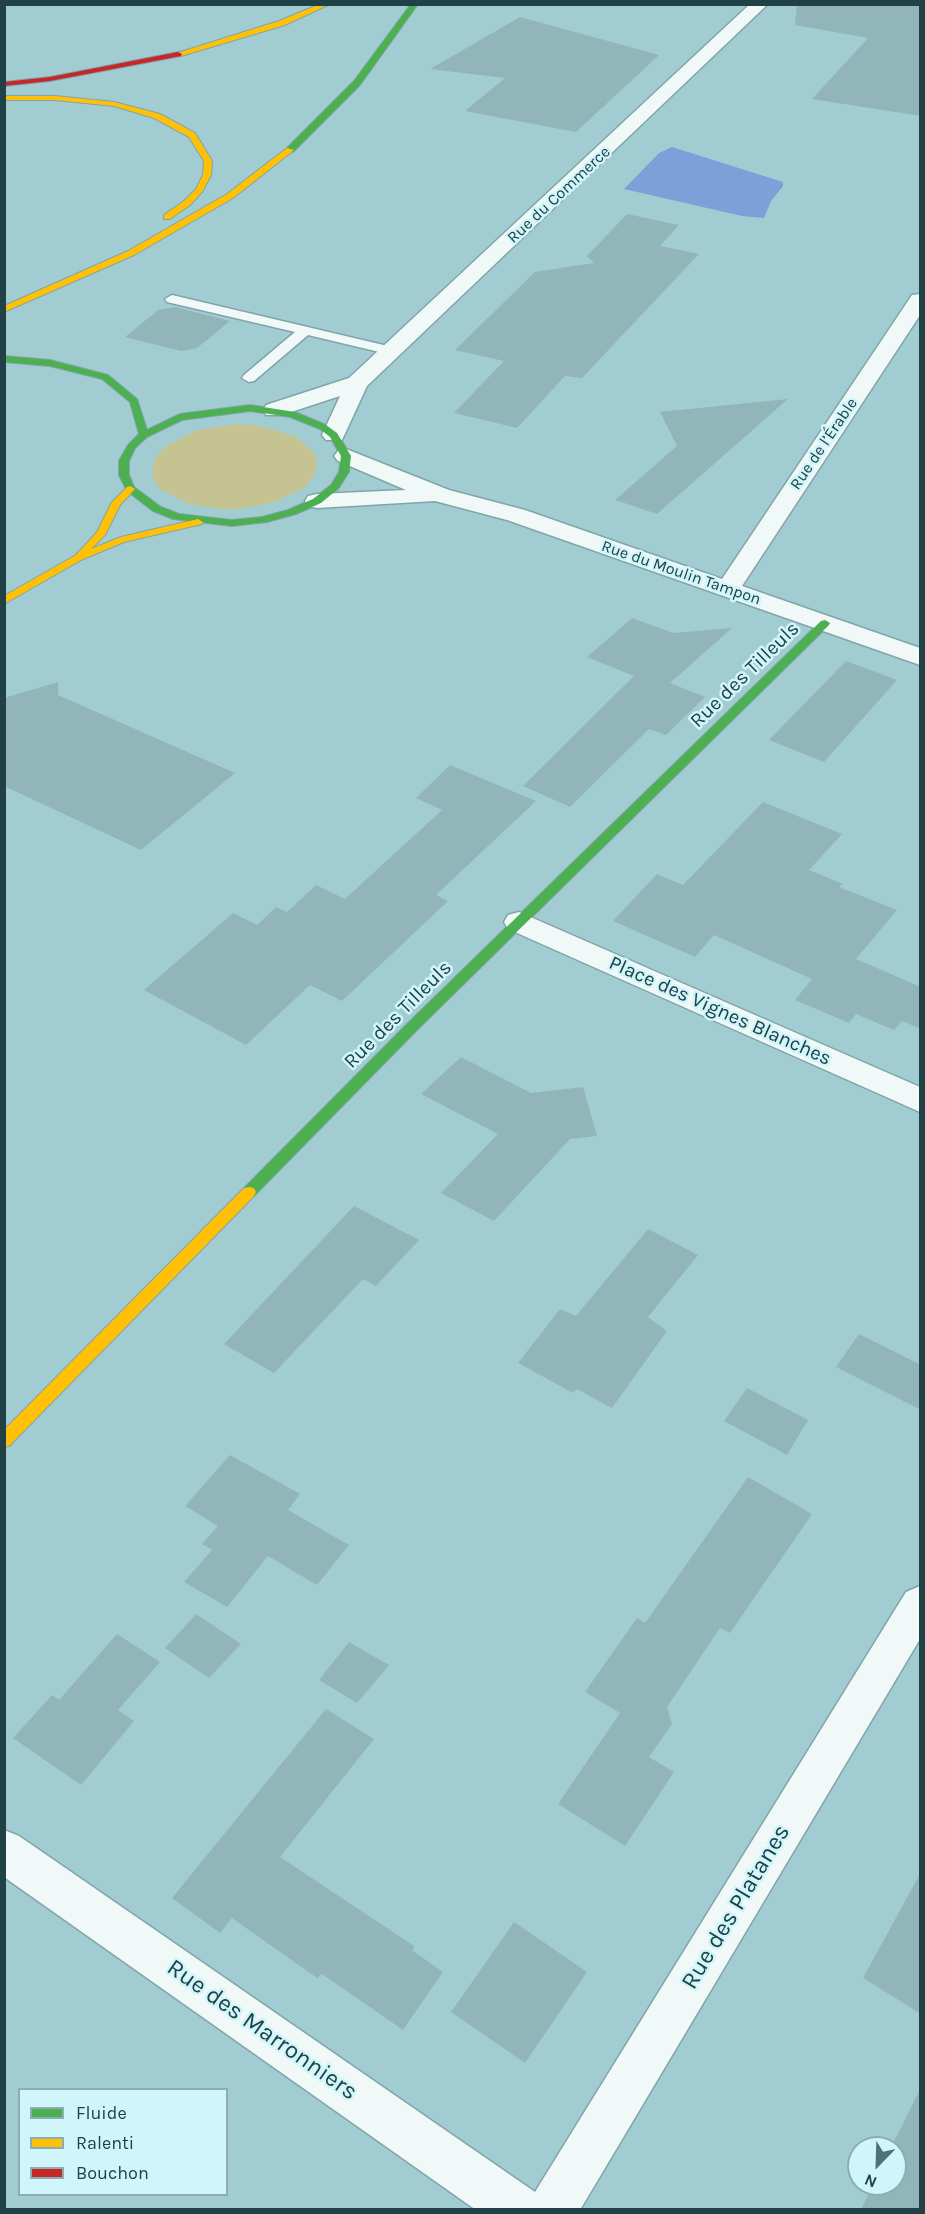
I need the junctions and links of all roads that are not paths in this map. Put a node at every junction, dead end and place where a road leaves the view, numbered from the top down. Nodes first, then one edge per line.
1 (327, 4) edge
2 (416, 4) edge
3 (760, 4) edge
4 (4, 84) edge
5 (4, 98) edge
6 (4, 296) edge
7 (172, 299) dead end
8 (921, 300) edge
9 (4, 309) edge
10 (305, 331) junction
11 (392, 351) junction
12 (4, 359) edge
13 (249, 378) dead end
14 (357, 384) junction
15 (274, 410) junction
16 (144, 435) junction
17 (334, 435) junction
18 (346, 456) junction
19 (130, 489) junction
20 (440, 495) junction
21 (317, 501) junction
22 (200, 521) junction
23 (77, 558) junction
24 (728, 588) junction
25 (4, 601) edge
26 (825, 623) junction
27 (921, 657) edge
28 (519, 922) junction
29 (921, 1100) edge
30 (4, 1441) edge
31 (921, 1604) edge
32 (4, 1851) edge
33 (519, 2210) edge
34 (552, 2210) edge

1 - 4 main road
2 - 9 main road
3 - 11 street, Rue du Commerce
5 - 6 main road
7 - 10 lane
8 - 24 street, Rue de l’Érable
10 - 11 lane
10 - 13 lane
11 - 14 street, Rue du Commerce
12 - 16 main road
14 - 15 street, Rue du Commerce
14 - 17 street, Rue du Commerce
15 - 16 main road
15 - 17 main road
16 - 19 main road
17 - 18 main road
18 - 20 street, Rue du Moulin Tampon
18 - 21 main road
19 - 22 main road
19 - 23 main road
20 - 21 street, Rue du Moulin Tampon
20 - 24 street, Rue du Moulin Tampon
21 - 22 main road
22 - 23 main road
23 - 25 main road
24 - 26 street, Rue du Moulin Tampon
26 - 27 street, Rue du Moulin Tampon
26 - 28 main road, Rue des Tilleuls
28 - 29 street, Place des Vignes Blanches
28 - 30 main road, Rue des Tilleuls
31 - 34 street, Rue des Platanes
32 - 33 street, Rue des Marronniers

